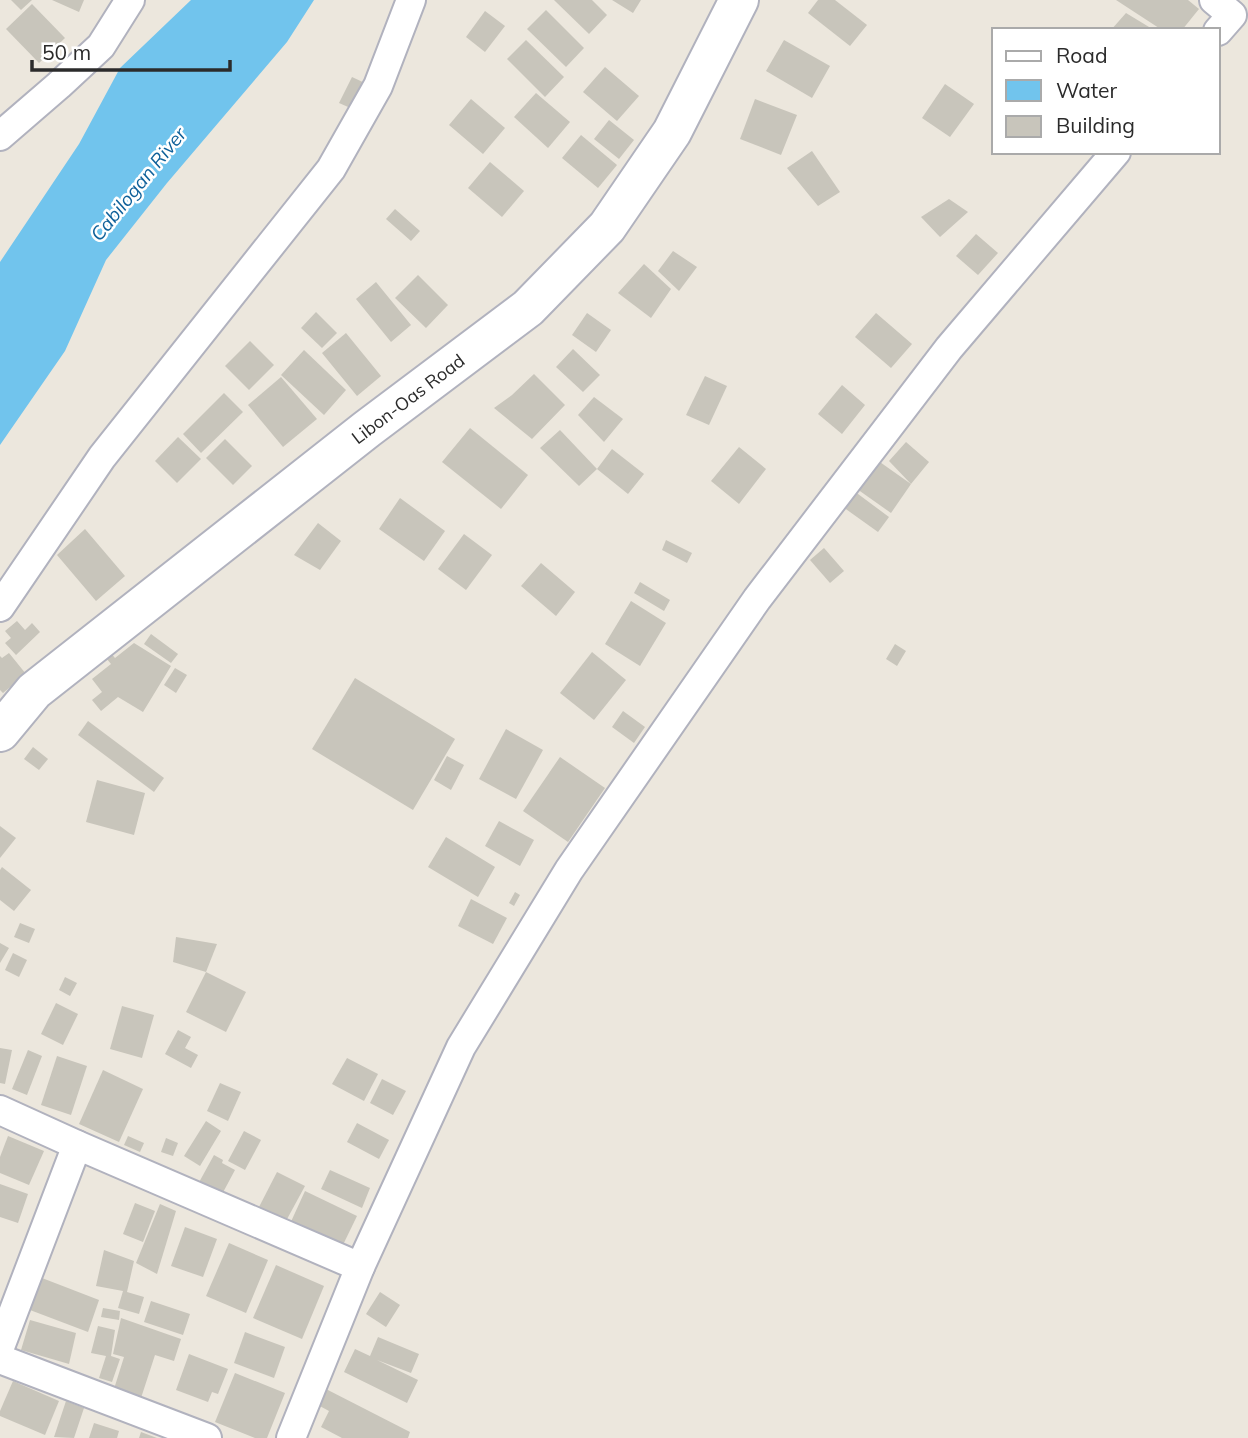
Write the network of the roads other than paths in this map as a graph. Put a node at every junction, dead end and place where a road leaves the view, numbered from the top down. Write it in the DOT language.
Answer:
graph roads {
  1 [pos="130,0"];
  2 [pos="411,0"];
  3 [pos="739,0"];
  4 [pos="1214,0"];
  5 [pos="1220,29"];
  6 [pos="0,136"];
  7 [pos="1114,154"];
  8 [pos="0,607"];
  9 [pos="0,732"];
  10 [pos="0,1110"];
  11 [pos="78,1145"];
  12 [pos="360,1267"];
  13 [pos="0,1347"];
  14 [pos="0,1359"];
  15 [pos="207,1438"];
  16 [pos="291,1438"];
  1 -- 6 [label="street"];
  2 -- 8 [label="street"];
  3 -- 9 [label="main road, Libon-Oas Road"];
  4 -- 5 [label="street"];
  7 -- 12 [label="street"];
  10 -- 11 [label="street"];
  11 -- 12 [label="street"];
  11 -- 13 [label="street"];
  12 -- 16 [label="street"];
  14 -- 15 [label="street"];
}
